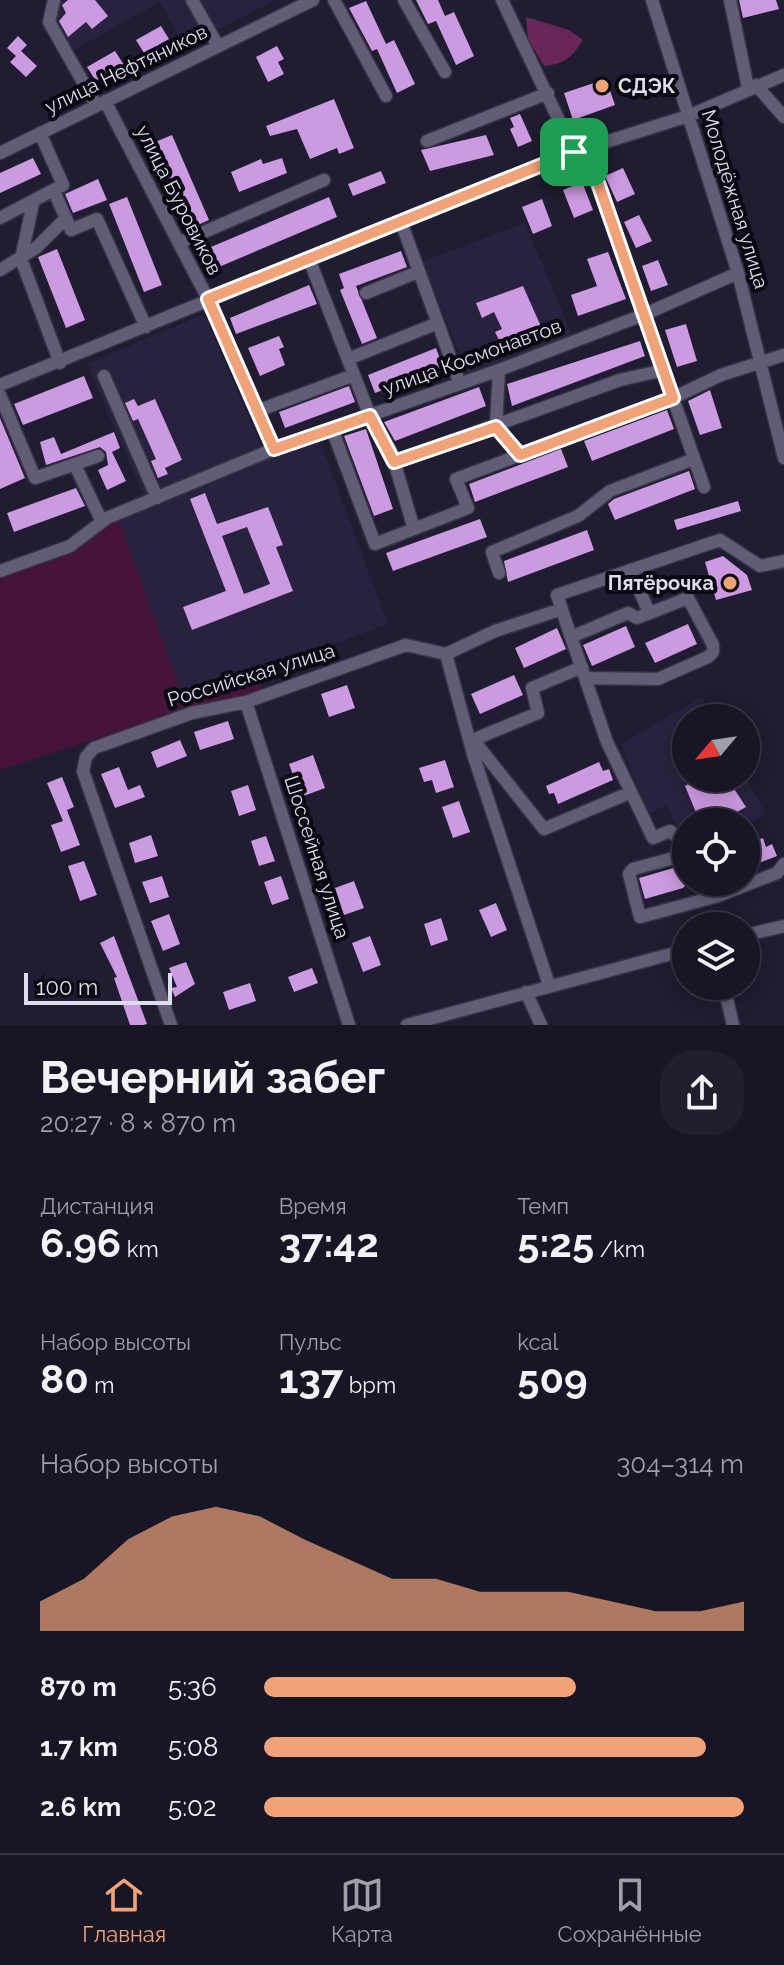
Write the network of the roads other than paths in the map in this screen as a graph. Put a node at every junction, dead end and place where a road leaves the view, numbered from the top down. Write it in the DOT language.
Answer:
graph roads {
  1 [pos="54,0"];
  2 [pos="192,0"];
  3 [pos="313,0"];
  4 [pos="334,0"];
  5 [pos="404,0"];
  6 [pos="502,0"];
  7 [pos="652,0"];
  8 [pos="730,0"];
  9 [pos="218,46"];
  10 [pos="445,72"];
  11 [pos="784,75"];
  12 [pos="752,86"];
  13 [pos="548,93"];
  14 [pos="386,96"];
  15 [pos="101,103"];
  16 [pos="688,116"];
  17 [pos="784,117"];
  18 [pos="40,133"];
  19 [pos="427,141"];
  20 [pos="574,152"];
  21 [pos="0,153"];
  22 [pos="324,180"];
  23 [pos="54,191"];
  24 [pos="33,203"];
  25 [pos="0,218"];
  26 [pos="66,218"];
  27 [pos="401,222"];
  28 [pos="179,243"];
  29 [pos="21,259"];
  30 [pos="309,259"];
  31 [pos="0,270"];
  32 [pos="418,272"];
  33 [pos="738,273"];
  34 [pos="366,293"];
  35 [pos="208,299"];
  36 [pos="643,315"];
  37 [pos="438,323"];
  38 [pos="146,327"];
  39 [pos="784,355"];
  40 [pos="348,359"];
  41 [pos="761,360"];
  42 [pos="60,363"];
  43 [pos="499,370"];
  44 [pos="664,370"];
  45 [pos="354,375"];
  46 [pos="104,376"];
  47 [pos="460,384"];
  48 [pos="0,385"];
  49 [pos="0,395"];
  50 [pos="673,398"];
  51 [pos="257,411"];
  52 [pos="370,416"];
  53 [pos="496,427"];
  54 [pos="332,429"];
  55 [pos="274,449"];
  56 [pos="520,455"];
  57 [pos="98,456"];
  58 [pos="784,458"];
  59 [pos="694,459"];
  60 [pos="394,462"];
  61 [pos="75,465"];
  62 [pos="704,487"];
  63 [pos="157,498"];
  64 [pos="102,522"];
  65 [pos="414,529"];
  66 [pos="784,561"];
  67 [pos="630,570"];
  68 [pos="0,571"];
  69 [pos="499,573"];
  70 [pos="559,610"];
  71 [pos="649,612"];
  72 [pos="571,637"];
  73 [pos="446,654"];
  74 [pos="584,672"];
  75 [pos="246,702"];
  76 [pos="471,748"];
  77 [pos="629,793"];
  78 [pos="672,833"];
  79 [pos="672,859"];
  80 [pos="784,864"];
  81 [pos="760,880"];
  82 [pos="718,896"];
  83 [pos="784,926"];
  84 [pos="760,932"];
  85 [pos="672,954"];
  86 [pos="549,985"];
  87 [pos="526,992"];
  88 [pos="727,1000"];
  89 [pos="171,1025"];
  90 [pos="349,1025"];
  91 [pos="407,1025"];
  92 [pos="541,1025"];
  93 [pos="733,1025"];
  1 -- 15 [label="street, улица Буровиков"];
  2 -- 9 [label="street"];
  3 -- 9 [label="street, улица Нефтяников"];
  4 -- 14 [label="street"];
  5 -- 10 [label="street"];
  6 -- 13 [label="street"];
  7 -- 16 [label="street, Молодёжная улица"];
  8 -- 12 [label="street"];
  9 -- 15 [label="street, улица Нефтяников"];
  11 -- 12 [label="street"];
  12 -- 16 [label="street"];
  12 -- 17 [label="street"];
  13 -- 19 [label="street"];
  13 -- 20 [label="street"];
  15 -- 18 [label="street, улица Нефтяников"];
  15 -- 28 [label="street, улица Буровиков"];
  16 -- 20 [label="street"];
  16 -- 33 [label="street, Молодёжная улица"];
  18 -- 21 [label="street, улица Нефтяников"];
  18 -- 23 [label="street"];
  20 -- 27 [label="street"];
  20 -- 36 [label="street"];
  22 -- 28 [label="street"];
  23 -- 24 [label="street"];
  23 -- 26 [label="street"];
  24 -- 25 [label="street"];
  24 -- 29 [label="street"];
  26 -- 29 [label="street"];
  26 -- 38 [label="street"];
  27 -- 30 [label="street"];
  27 -- 32 [label="street"];
  28 -- 35 [label="street, улица Буровиков"];
  29 -- 31 [label="street"];
  29 -- 42 [label="street"];
  30 -- 35 [label="street"];
  30 -- 40 [label="street"];
  32 -- 34 [label="street"];
  32 -- 37 [label="street"];
  33 -- 36 [label="street, улица Космонавтов"];
  33 -- 41 [label="street, Молодёжная улица"];
  35 -- 38 [label="street"];
  35 -- 51 [label="street, улица Буровиков"];
  36 -- 43 [label="street, улица Космонавтов"];
  36 -- 44 [label="street"];
  37 -- 40 [label="street"];
  37 -- 47 [label="street"];
  38 -- 42 [label="street"];
  39 -- 41 [label="street"];
  40 -- 45 [label="street"];
  41 -- 50 [label="street"];
  41 -- 58 [label="street, Молодёжная улица"];
  42 -- 48 [label="street"];
  43 -- 47 [label="street, улица Космонавтов"];
  43 -- 53 [label="street"];
  44 -- 50 [label="street"];
  44 -- 53 [label="street"];
  45 -- 51 [label="street"];
  45 -- 52 [label="street"];
  46 -- 63 [label="street"];
  47 -- 52 [label="street, улица Космонавтов"];
  49 -- 61 [label="street"];
  50 -- 56 [label="street"];
  50 -- 59 [label="street"];
  51 -- 55 [label="street, улица Буровиков"];
  52 -- 54 [label="street, улица Космонавтов"];
  52 -- 60 [label="street"];
  53 -- 56 [label="street"];
  53 -- 60 [label="street"];
  54 -- 55 [label="street, улица Космонавтов"];
  54 -- 65 [label="street"];
  55 -- 63 [label="street, улица Космонавтов"];
  56 -- 65 [label="street"];
  57 -- 61 [label="street"];
  59 -- 62 [label="street"];
  59 -- 69 [label="street"];
  60 -- 65 [label="street"];
  61 -- 64 [label="street"];
  63 -- 64 [label="street, улица Космонавтов"];
  64 -- 68 [label="street, улица Космонавтов"];
  66 -- 67 [label="street"];
  67 -- 70 [label="street"];
  67 -- 71 [label="street"];
  70 -- 72 [label="street"];
  70 -- 73 [label="street"];
  71 -- 72 [label="street"];
  71 -- 74 [label="street"];
  72 -- 74 [label="street"];
  73 -- 75 [label="street, Российская улица"];
  73 -- 76 [label="street"];
  74 -- 76 [label="street"];
  74 -- 77 [label="street"];
  75 -- 89 [label="street, Российская улица"];
  75 -- 90 [label="street, Шоссейная улица"];
  76 -- 77 [label="street"];
  76 -- 86 [label="street"];
  77 -- 78 [label="street"];
  79 -- 82 [label="street"];
  80 -- 81 [label="street"];
  83 -- 84 [label="street"];
  85 -- 86 [label="street"];
  86 -- 87 [label="street"];
  87 -- 91 [label="street"];
  87 -- 92 [label="street"];
  88 -- 93 [label="street"];
}
